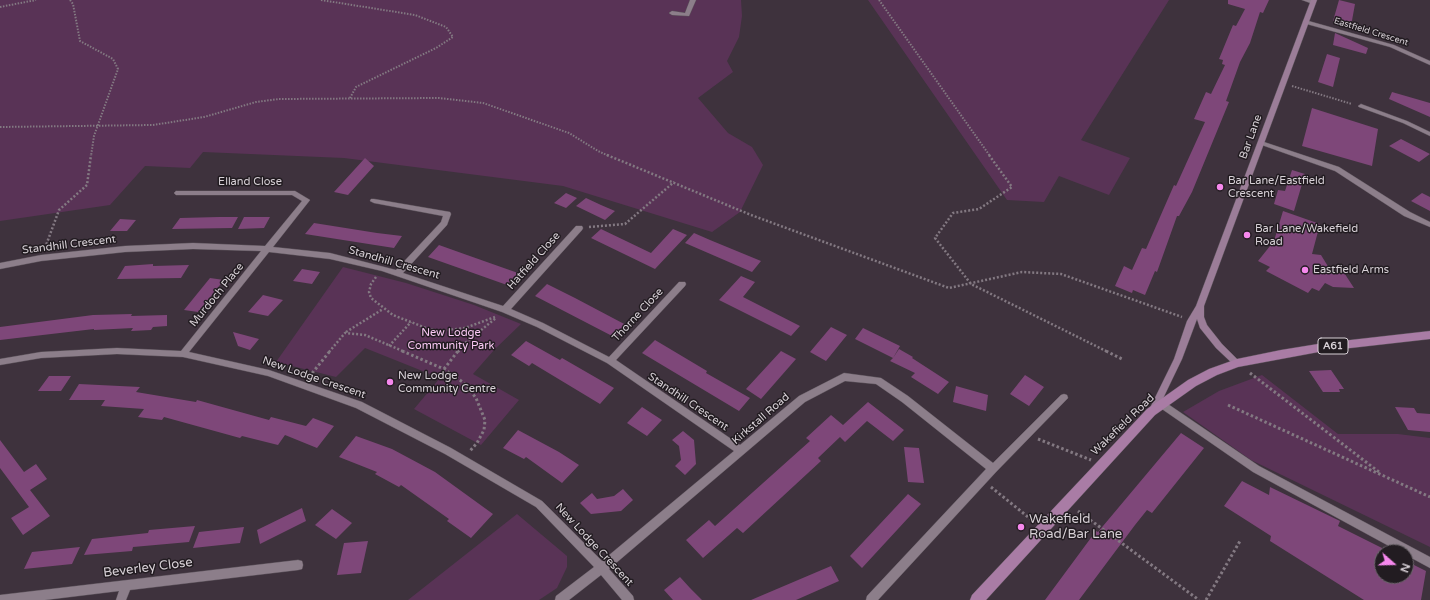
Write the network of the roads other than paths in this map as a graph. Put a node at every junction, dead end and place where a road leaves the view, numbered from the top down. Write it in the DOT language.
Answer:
graph roads {
  1 [pos="693,0"];
  2 [pos="1305,0"];
  3 [pos="1313,1"];
  4 [pos="672,13"];
  5 [pos="1305,22"];
  6 [pos="1430,63"];
  7 [pos="1361,106"];
  8 [pos="1430,134"];
  9 [pos="1261,143"];
  10 [pos="178,193"];
  11 [pos="374,201"];
  12 [pos="1430,225"];
  13 [pos="579,228"];
  14 [pos="267,249"];
  15 [pos="0,266"];
  16 [pos="398,274"];
  17 [pos="682,284"];
  18 [pos="1200,306"];
  19 [pos="505,310"];
  20 [pos="1430,336"];
  21 [pos="183,354"];
  22 [pos="0,362"];
  23 [pos="610,362"];
  24 [pos="1237,363"];
  25 [pos="1064,398"];
  26 [pos="1162,404"];
  27 [pos="1152,412"];
  28 [pos="741,451"];
  29 [pos="993,468"];
  30 [pos="1430,563"];
  31 [pos="298,564"];
  32 [pos="602,568"];
  33 [pos="127,585"];
  34 [pos="0,600"];
  35 [pos="121,600"];
  36 [pos="560,600"];
  37 [pos="629,600"];
  38 [pos="871,600"];
  39 [pos="977,600"];
  1 -- 4 [label="street"];
  2 -- 3 [label="street"];
  3 -- 5 [label="main road, Bar Lane"];
  5 -- 6 [label="street, Eastfield Crescent"];
  5 -- 9 [label="main road, Bar Lane"];
  7 -- 8 [label="street"];
  9 -- 12 [label="street"];
  9 -- 18 [label="main road, Bar Lane"];
  10 -- 14 [label="street, Elland Close"];
  11 -- 16 [label="street"];
  13 -- 19 [label="street, Hatfield Close"];
  14 -- 15 [label="street, Standhill Crescent"];
  14 -- 16 [label="street, Standhill Crescent"];
  14 -- 21 [label="street, Murdoch Place"];
  16 -- 19 [label="street, Standhill Crescent"];
  17 -- 23 [label="street, Thorne Close"];
  18 -- 24 [label="main road, Bar Lane"];
  18 -- 27 [label="main road"];
  19 -- 23 [label="street, Standhill Crescent"];
  20 -- 24 [label="main road, Wakefield Road / A61"];
  21 -- 22 [label="street, New Lodge Crescent"];
  21 -- 32 [label="street, New Lodge Crescent"];
  23 -- 28 [label="street, Standhill Crescent"];
  24 -- 26 [label="main road, Wakefield Road / A61"];
  25 -- 29 [label="street"];
  26 -- 27 [label="main road, Wakefield Road / A61"];
  26 -- 30 [label="street"];
  27 -- 39 [label="main road, Wakefield Road / A61"];
  28 -- 29 [label="street, Kirkstall Road"];
  28 -- 32 [label="street, Kirkstall Road"];
  29 -- 38 [label="street"];
  31 -- 33 [label="street, Beverley Close"];
  32 -- 36 [label="street, Kirkstall Road"];
  32 -- 37 [label="street, New Lodge Crescent"];
  33 -- 34 [label="street, Beverley Close"];
  33 -- 35 [label="street"];
}
